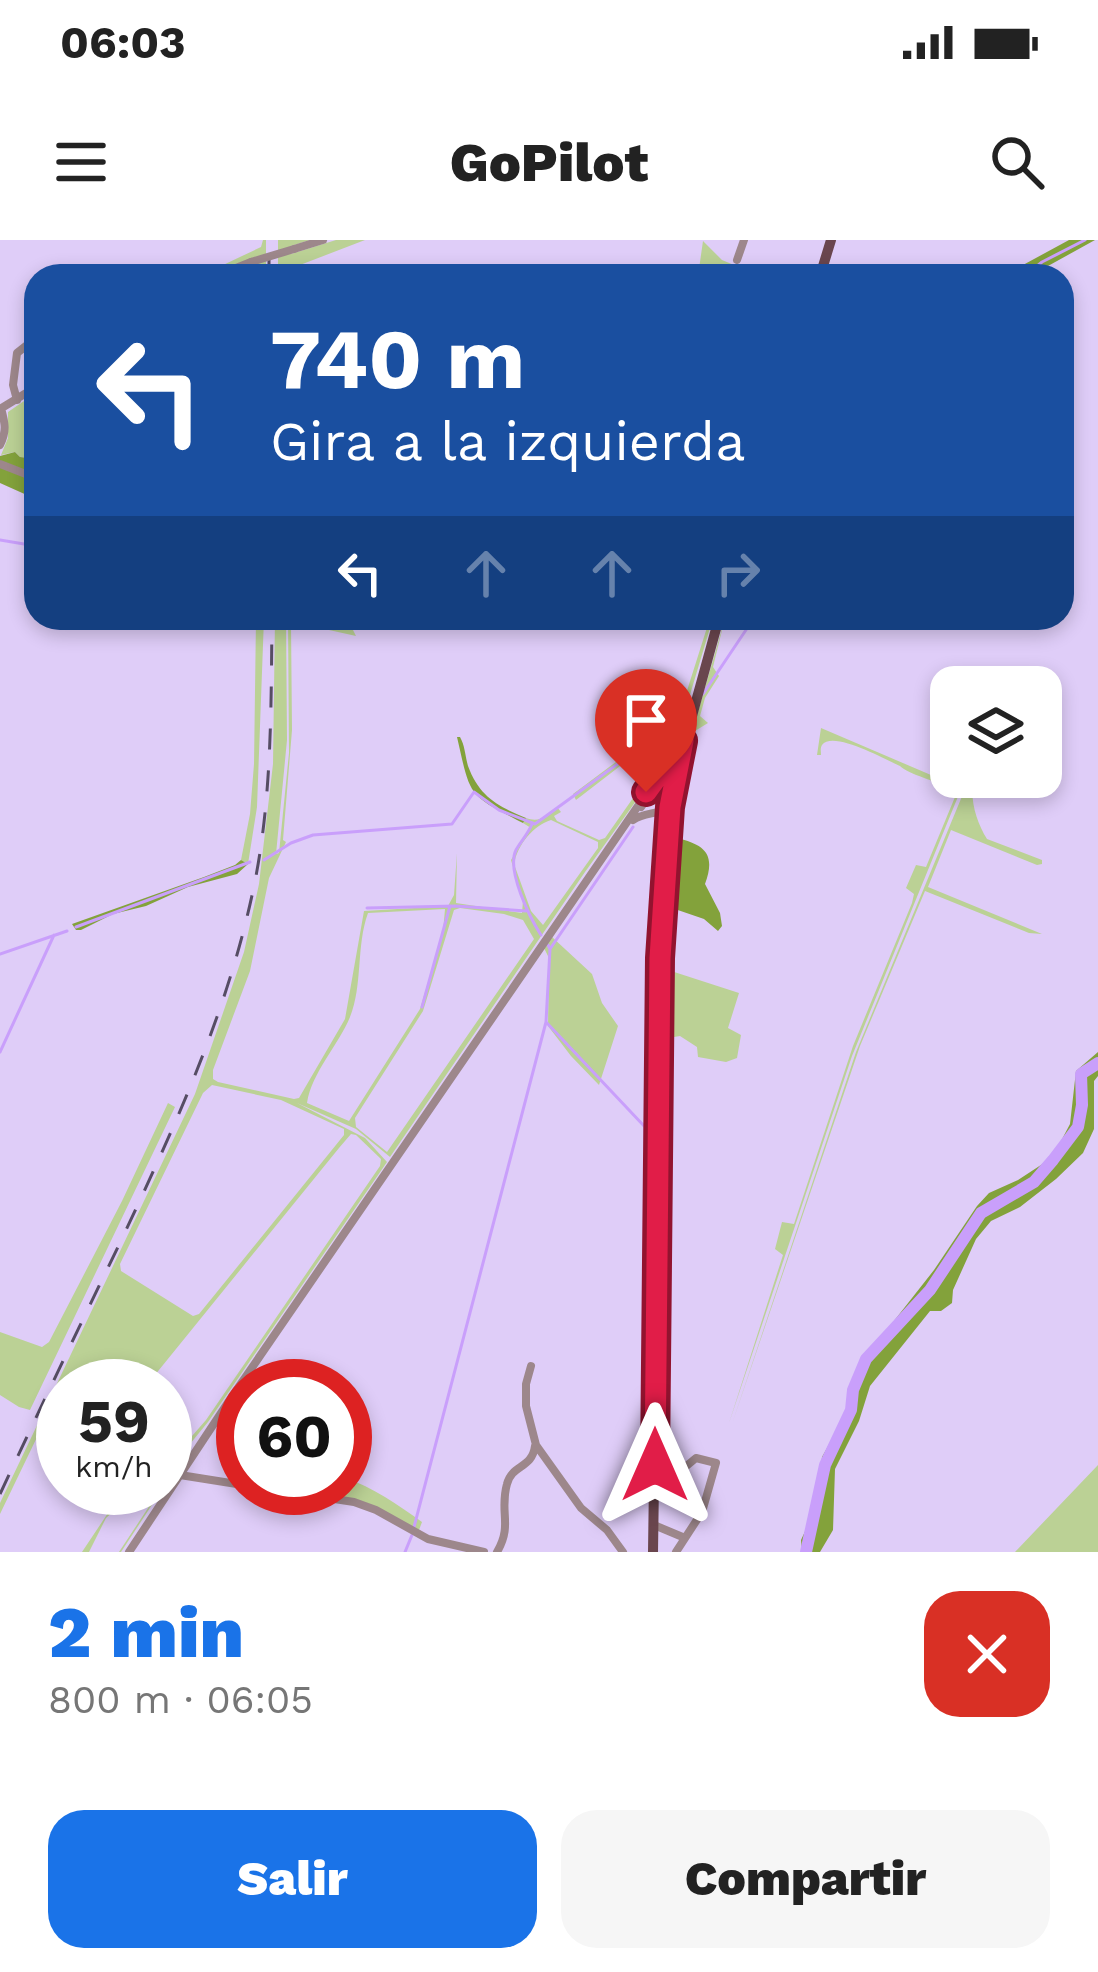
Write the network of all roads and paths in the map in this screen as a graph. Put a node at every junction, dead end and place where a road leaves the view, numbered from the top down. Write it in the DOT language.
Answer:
graph roads {
  1 [pos="323,240"];
  2 [pos="745,240"];
  3 [pos="737,260"];
  4 [pos="246,264"];
  5 [pos="24,347"];
  6 [pos="24,395"];
  7 [pos="17,400"];
  8 [pos="0,409"];
  9 [pos="0,445"];
  10 [pos="715,630"];
  11 [pos="683,741"];
  12 [pos="670,807"];
  13 [pos="644,809"];
  14 [pos="668,827"];
  15 [pos="531,1366"];
  16 [pos="536,1445"];
  17 [pos="192,1457"];
  18 [pos="655,1465"];
  19 [pos="372,1509"];
  20 [pos="154,1515"];
  21 [pos="654,1525"];
  22 [pos="686,1538"];
  23 [pos="129,1552"];
  24 [pos="484,1552"];
  25 [pos="497,1552"];
  26 [pos="623,1552"];
  27 [pos="653,1552"];
  28 [pos="676,1552"];
  1 -- 4 [label="street, bridge"];
  2 -- 3 [label="street"];
  5 -- 7 [label="street"];
  6 -- 7 [label="street"];
  7 -- 8 [label="street"];
  8 -- 9 [label="street"];
  10 -- 11 [label="main road"];
  11 -- 12 [label="main road"];
  11 -- 13 [label="street"];
  12 -- 13 [label="street"];
  12 -- 13 [label="street"];
  12 -- 14 [label="main road"];
  13 -- 14 [label="street"];
  13 -- 17 [label="street"];
  14 -- 18 [label="main road"];
  15 -- 16 [label="street"];
  16 -- 25 [label="street"];
  16 -- 26 [label="street"];
  18 -- 21 [label="main road"];
  18 -- 22 [label="street"];
  19 -- 24 [label="street"];
  20 -- 23 [label="street"];
  21 -- 22 [label="street"];
  21 -- 27 [label="main road"];
  22 -- 28 [label="street"];
}
